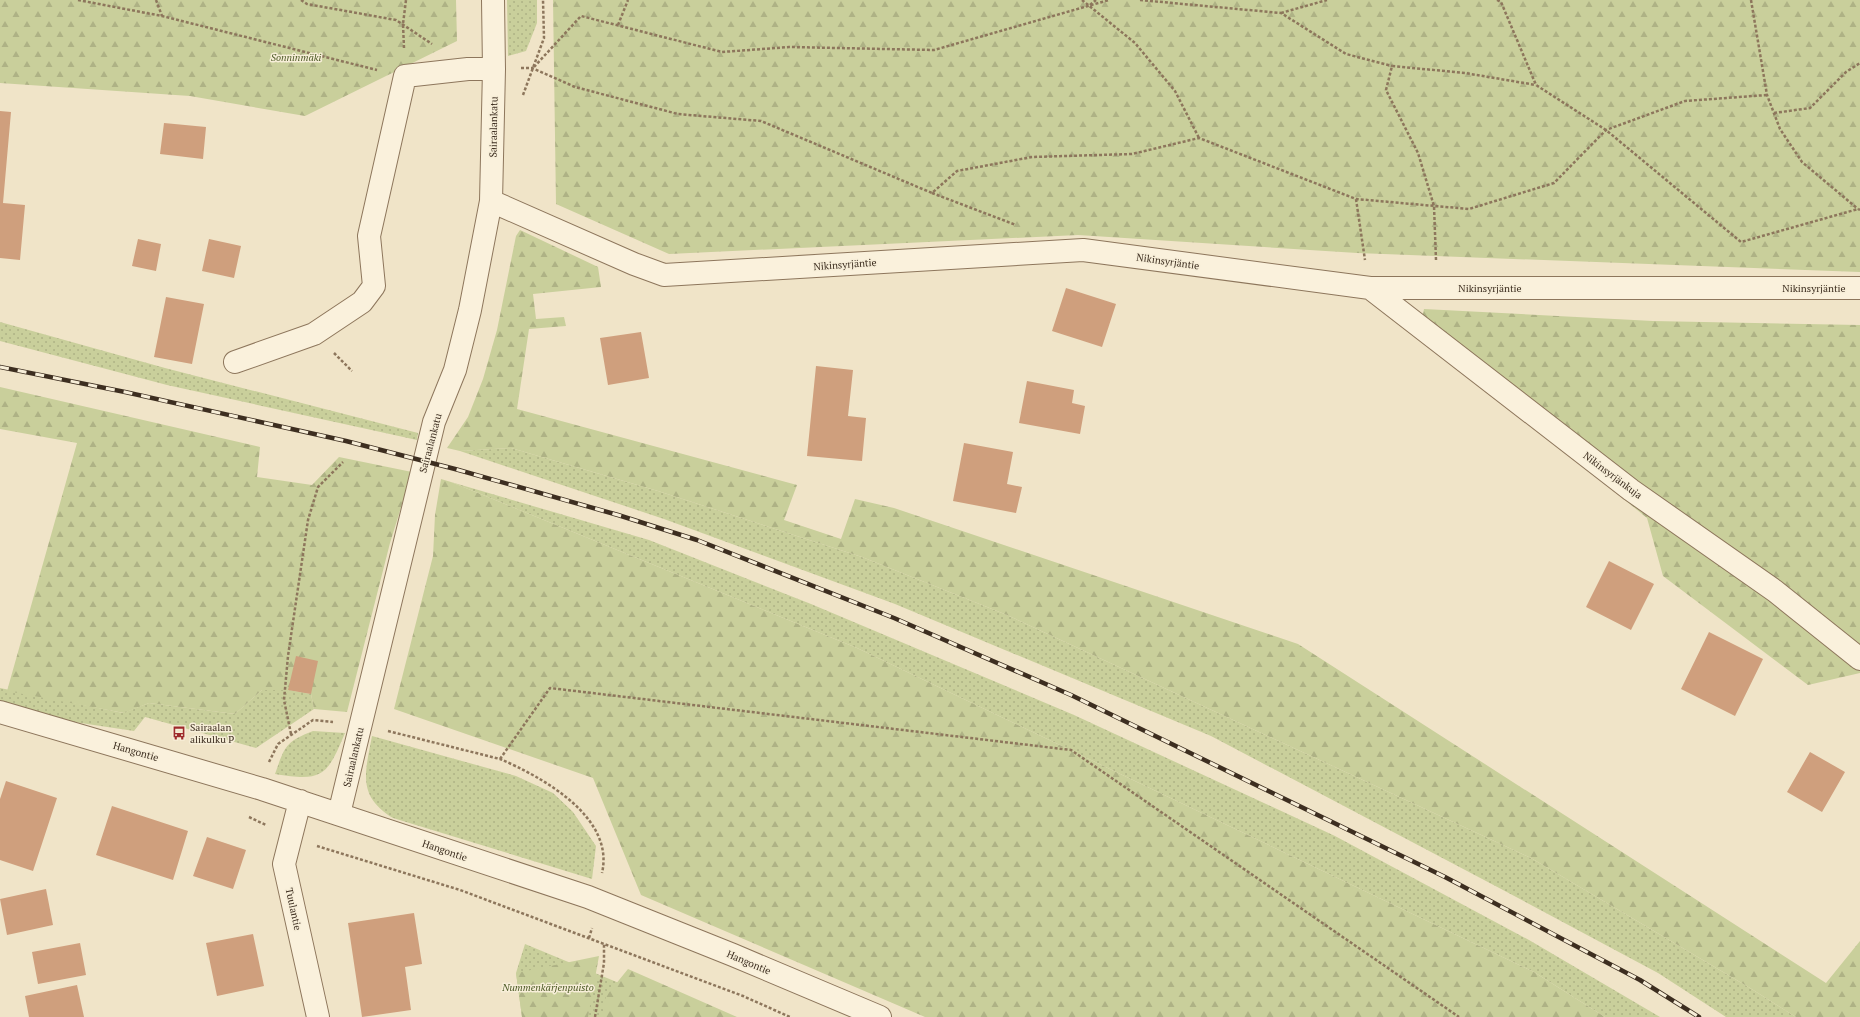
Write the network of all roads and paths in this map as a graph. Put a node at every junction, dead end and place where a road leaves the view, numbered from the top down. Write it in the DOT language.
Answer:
graph roads {
  1 [pos="78,0"];
  2 [pos="156,0"];
  3 [pos="301,0"];
  4 [pos="406,0"];
  5 [pos="493,0"];
  6 [pos="628,0"];
  7 [pos="1082,0"];
  8 [pos="1096,0"];
  9 [pos="1109,0"];
  10 [pos="1140,0"];
  11 [pos="1327,0"];
  12 [pos="1497,0"];
  13 [pos="1751,0"];
  14 [pos="1089,6"];
  15 [pos="1281,13"];
  16 [pos="162,16"];
  17 [pos="403,24"];
  18 [pos="618,25"];
  19 [pos="1860,63"];
  20 [pos="1392,66"];
  21 [pos="468,69"];
  22 [pos="494,69"];
  23 [pos="405,76"];
  24 [pos="1536,86"];
  25 [pos="1767,95"];
  26 [pos="1774,113"];
  27 [pos="1606,130"];
  28 [pos="1199,138"];
  29 [pos="932,193"];
  30 [pos="1356,199"];
  31 [pos="491,201"];
  32 [pos="1434,206"];
  33 [pos="1859,210"];
  34 [pos="1018,225"];
  35 [pos="1370,288"];
  36 [pos="1437,288"];
  37 [pos="1860,288"];
  38 [pos="235,362"];
  39 [pos="343,462"];
  40 [pos="1860,658"];
  41 [pos="0,712"];
  42 [pos="360,725"];
  43 [pos="291,734"];
  44 [pos="500,759"];
  45 [pos="262,789"];
  46 [pos="300,801"];
  47 [pos="339,814"];
  48 [pos="245,815"];
  49 [pos="289,838"];
  50 [pos="594,899"];
  51 [pos="589,938"];
  52 [pos="604,943"];
  53 [pos="318,1017"];
  54 [pos="595,1017"];
  55 [pos="790,1017"];
  56 [pos="880,1017"];
  57 [pos="1459,1017"];
  1 -- 16 [label="path"];
  2 -- 16 [label="path"];
  3 -- 17 [label="path"];
  4 -- 17 [label="path"];
  5 -- 22 [label="street, Sairaalankatu"];
  6 -- 18 [label="path"];
  7 -- 14 [label="path"];
  8 -- 14 [label="path"];
  9 -- 14 [label="path"];
  10 -- 15 [label="path"];
  11 -- 15 [label="path"];
  12 -- 24 [label="path"];
  13 -- 25 [label="path"];
  14 -- 18 [label="path"];
  14 -- 28 [label="path"];
  15 -- 20 [label="path"];
  16 -- 23 [label="path"];
  17 -- 21 [label="path"];
  17 -- 23 [label="path"];
  18 -- 29 [label="path"];
  19 -- 26 [label="path"];
  20 -- 24 [label="path"];
  20 -- 32 [label="path"];
  21 -- 22 [label="street"];
  21 -- 23 [label="street"];
  22 -- 31 [label="street, Sairaalankatu"];
  23 -- 38 [label="street"];
  24 -- 27 [label="path"];
  25 -- 26 [label="path"];
  25 -- 27 [label="path"];
  26 -- 33 [label="path"];
  27 -- 32 [label="path"];
  27 -- 33 [label="path"];
  28 -- 29 [label="path"];
  28 -- 30 [label="path"];
  29 -- 34 [label="path"];
  30 -- 32 [label="path"];
  30 -- 35 [label="path"];
  31 -- 35 [label="street, Nikinsyrjäntie"];
  31 -- 42 [label="street, Sairaalankatu"];
  32 -- 36 [label="path"];
  35 -- 36 [label="street, Nikinsyrjäntie"];
  35 -- 40 [label="street, Nikinsyrjänkuja"];
  36 -- 37 [label="street, Nikinsyrjäntie"];
  39 -- 43 [label="path"];
  41 -- 45 [label="street, Hangontie"];
  42 -- 43 [label="path"];
  42 -- 44 [label="path"];
  42 -- 47 [label="street, Sairaalankatu"];
  43 -- 45 [label="path"];
  44 -- 50 [label="path"];
  44 -- 57 [label="path"];
  45 -- 46 [label="street, Hangontie"];
  46 -- 47 [label="street, Hangontie"];
  46 -- 49 [label="street, Tuulantie"];
  47 -- 50 [label="street, Hangontie"];
  48 -- 49 [label="path"];
  49 -- 51 [label="path"];
  49 -- 53 [label="street, Tuulantie"];
  50 -- 51 [label="path"];
  50 -- 56 [label="street, Hangontie"];
  51 -- 52 [label="path"];
  52 -- 54 [label="path"];
  52 -- 55 [label="path"];
}
